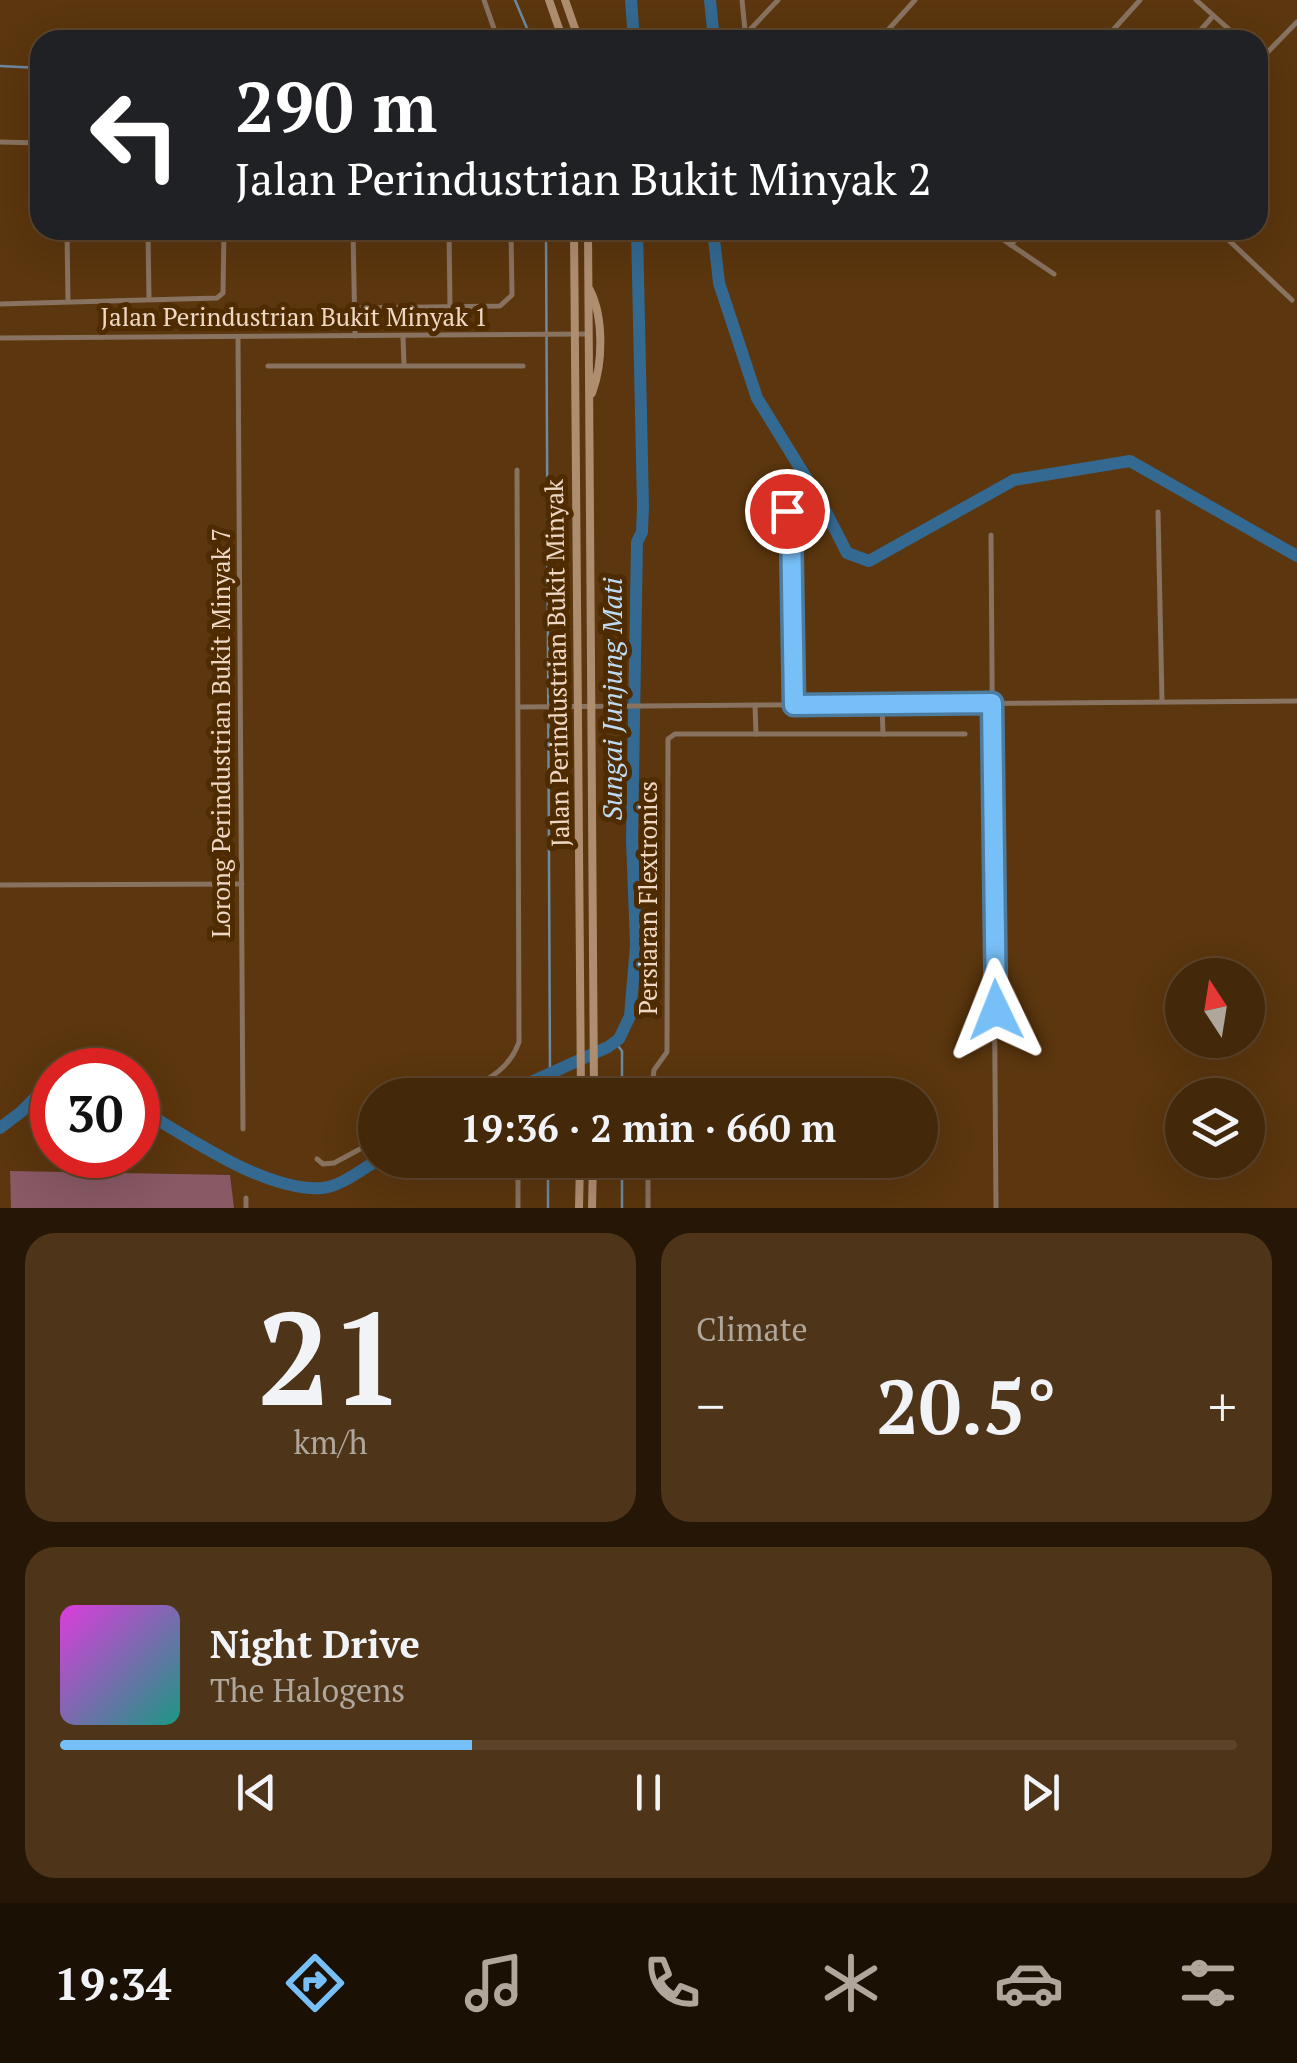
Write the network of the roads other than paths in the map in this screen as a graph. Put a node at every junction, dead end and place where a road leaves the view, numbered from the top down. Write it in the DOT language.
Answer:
graph roads {
  1 [pos="484,0"];
  2 [pos="549,0"];
  3 [pos="565,0"];
  4 [pos="742,0"];
  5 [pos="778,0"];
  6 [pos="915,0"];
  7 [pos="1140,0"];
  8 [pos="1196,0"];
  9 [pos="1214,16"];
  10 [pos="1297,22"];
  11 [pos="494,30"];
  12 [pos="560,30"];
  13 [pos="576,30"];
  14 [pos="745,30"];
  15 [pos="753,30"];
  16 [pos="888,30"];
  17 [pos="1113,30"];
  18 [pos="1201,30"];
  19 [pos="1230,30"];
  20 [pos="1268,52"];
  21 [pos="0,142"];
  22 [pos="30,143"];
  23 [pos="67,240"];
  24 [pos="148,240"];
  25 [pos="224,240"];
  26 [pos="353,240"];
  27 [pos="449,240"];
  28 [pos="512,240"];
  29 [pos="574,240"];
  30 [pos="588,240"];
  31 [pos="1004,240"];
  32 [pos="1016,240"];
  33 [pos="1229,240"];
  34 [pos="1012,245"];
  35 [pos="1054,274"];
  36 [pos="588,286"];
  37 [pos="149,299"];
  38 [pos="1292,300"];
  39 [pos="68,302"];
  40 [pos="0,304"];
  41 [pos="450,306"];
  42 [pos="354,308"];
  43 [pos="574,334"];
  44 [pos="588,334"];
  45 [pos="354,336"];
  46 [pos="403,336"];
  47 [pos="0,338"];
  48 [pos="238,338"];
  49 [pos="404,365"];
  50 [pos="268,366"];
  51 [pos="523,366"];
  52 [pos="589,401"];
  53 [pos="518,470"];
  54 [pos="773,486"];
  55 [pos="1158,512"];
  56 [pos="991,535"];
  57 [pos="1297,700"];
  58 [pos="1162,701"];
  59 [pos="992,703"];
  60 [pos="755,705"];
  61 [pos="794,705"];
  62 [pos="882,705"];
  63 [pos="518,706"];
  64 [pos="577,706"];
  65 [pos="592,706"];
  66 [pos="756,734"];
  67 [pos="883,734"];
  68 [pos="965,734"];
  69 [pos="0,884"];
  70 [pos="242,884"];
  71 [pos="486,1078"];
  72 [pos="581,1078"];
  73 [pos="594,1078"];
  74 [pos="652,1078"];
  75 [pos="243,1129"];
  76 [pos="358,1150"];
  77 [pos="317,1159"];
  78 [pos="518,1178"];
  79 [pos="580,1178"];
  80 [pos="593,1178"];
  81 [pos="648,1178"];
  82 [pos="246,1198"];
  83 [pos="246,1208"];
  84 [pos="518,1208"];
  85 [pos="579,1208"];
  86 [pos="592,1208"];
  87 [pos="648,1208"];
  88 [pos="996,1208"];
  1 -- 11 [label="street"];
  2 -- 12 [label="main road"];
  3 -- 13 [label="main road"];
  4 -- 14 [label="street"];
  5 -- 15 [label="street"];
  6 -- 16 [label="street"];
  7 -- 17 [label="street"];
  8 -- 9 [label="street"];
  9 -- 18 [label="street"];
  9 -- 19 [label="street"];
  10 -- 20 [label="street"];
  21 -- 22 [label="street"];
  23 -- 39 [label="street"];
  24 -- 37 [label="street"];
  25 -- 37 [label="street"];
  26 -- 42 [label="street"];
  27 -- 41 [label="street"];
  28 -- 41 [label="street"];
  29 -- 43 [label="main road, Jalan Perindustrian Bukit Minyak"];
  30 -- 36 [label="main road, Jalan Perindustrian Bukit Minyak"];
  31 -- 34 [label="street"];
  32 -- 34 [label="street"];
  33 -- 38 [label="street"];
  34 -- 35 [label="street"];
  36 -- 44 [label="main road, Jalan Perindustrian Bukit Minyak"];
  36 -- 52 [label="main road"];
  37 -- 39 [label="street"];
  39 -- 40 [label="street"];
  41 -- 42 [label="street"];
  42 -- 45 [label="street"];
  43 -- 44 [label="street, Jalan Perindustrian Bukit Minyak 1"];
  43 -- 46 [label="street, Jalan Perindustrian Bukit Minyak 1"];
  43 -- 64 [label="main road, Jalan Perindustrian Bukit Minyak"];
  44 -- 52 [label="main road, Jalan Perindustrian Bukit Minyak"];
  45 -- 46 [label="street, Jalan Perindustrian Bukit Minyak 1"];
  45 -- 48 [label="street, Jalan Perindustrian Bukit Minyak 1"];
  46 -- 49 [label="street"];
  47 -- 48 [label="street, Jalan Perindustrian Bukit Minyak 1"];
  48 -- 70 [label="street, Lorong Perindustrian Bukit Minyak 7"];
  49 -- 50 [label="street, Jalan Perindustrian Bukit Minyak 1"];
  49 -- 51 [label="street, Jalan Perindustrian Bukit Minyak 1"];
  52 -- 65 [label="main road, Jalan Perindustrian Bukit Minyak"];
  53 -- 63 [label="street, Jalan Perindustrian Bukit Minyak"];
  54 -- 61 [label="street"];
  55 -- 58 [label="street"];
  56 -- 59 [label="street"];
  57 -- 58 [label="street"];
  58 -- 59 [label="street"];
  59 -- 62 [label="street"];
  59 -- 88 [label="street"];
  60 -- 61 [label="street"];
  60 -- 65 [label="street"];
  60 -- 66 [label="street"];
  61 -- 62 [label="street"];
  62 -- 67 [label="street"];
  63 -- 64 [label="street"];
  63 -- 71 [label="street, Jalan Perindustrian Bukit Minyak"];
  64 -- 65 [label="street"];
  64 -- 72 [label="main road, Jalan Perindustrian Bukit Minyak"];
  65 -- 73 [label="main road, Jalan Perindustrian Bukit Minyak"];
  66 -- 67 [label="street, Persiaran Flextronics"];
  66 -- 74 [label="street, Persiaran Flextronics"];
  67 -- 68 [label="street, Persiaran Flextronics"];
  69 -- 70 [label="street"];
  70 -- 75 [label="street, Lorong Perindustrian Bukit Minyak 7"];
  76 -- 77 [label="street"];
  78 -- 84 [label="street"];
  79 -- 85 [label="main road"];
  80 -- 86 [label="main road"];
  81 -- 87 [label="street"];
  82 -- 83 [label="street"];
}
